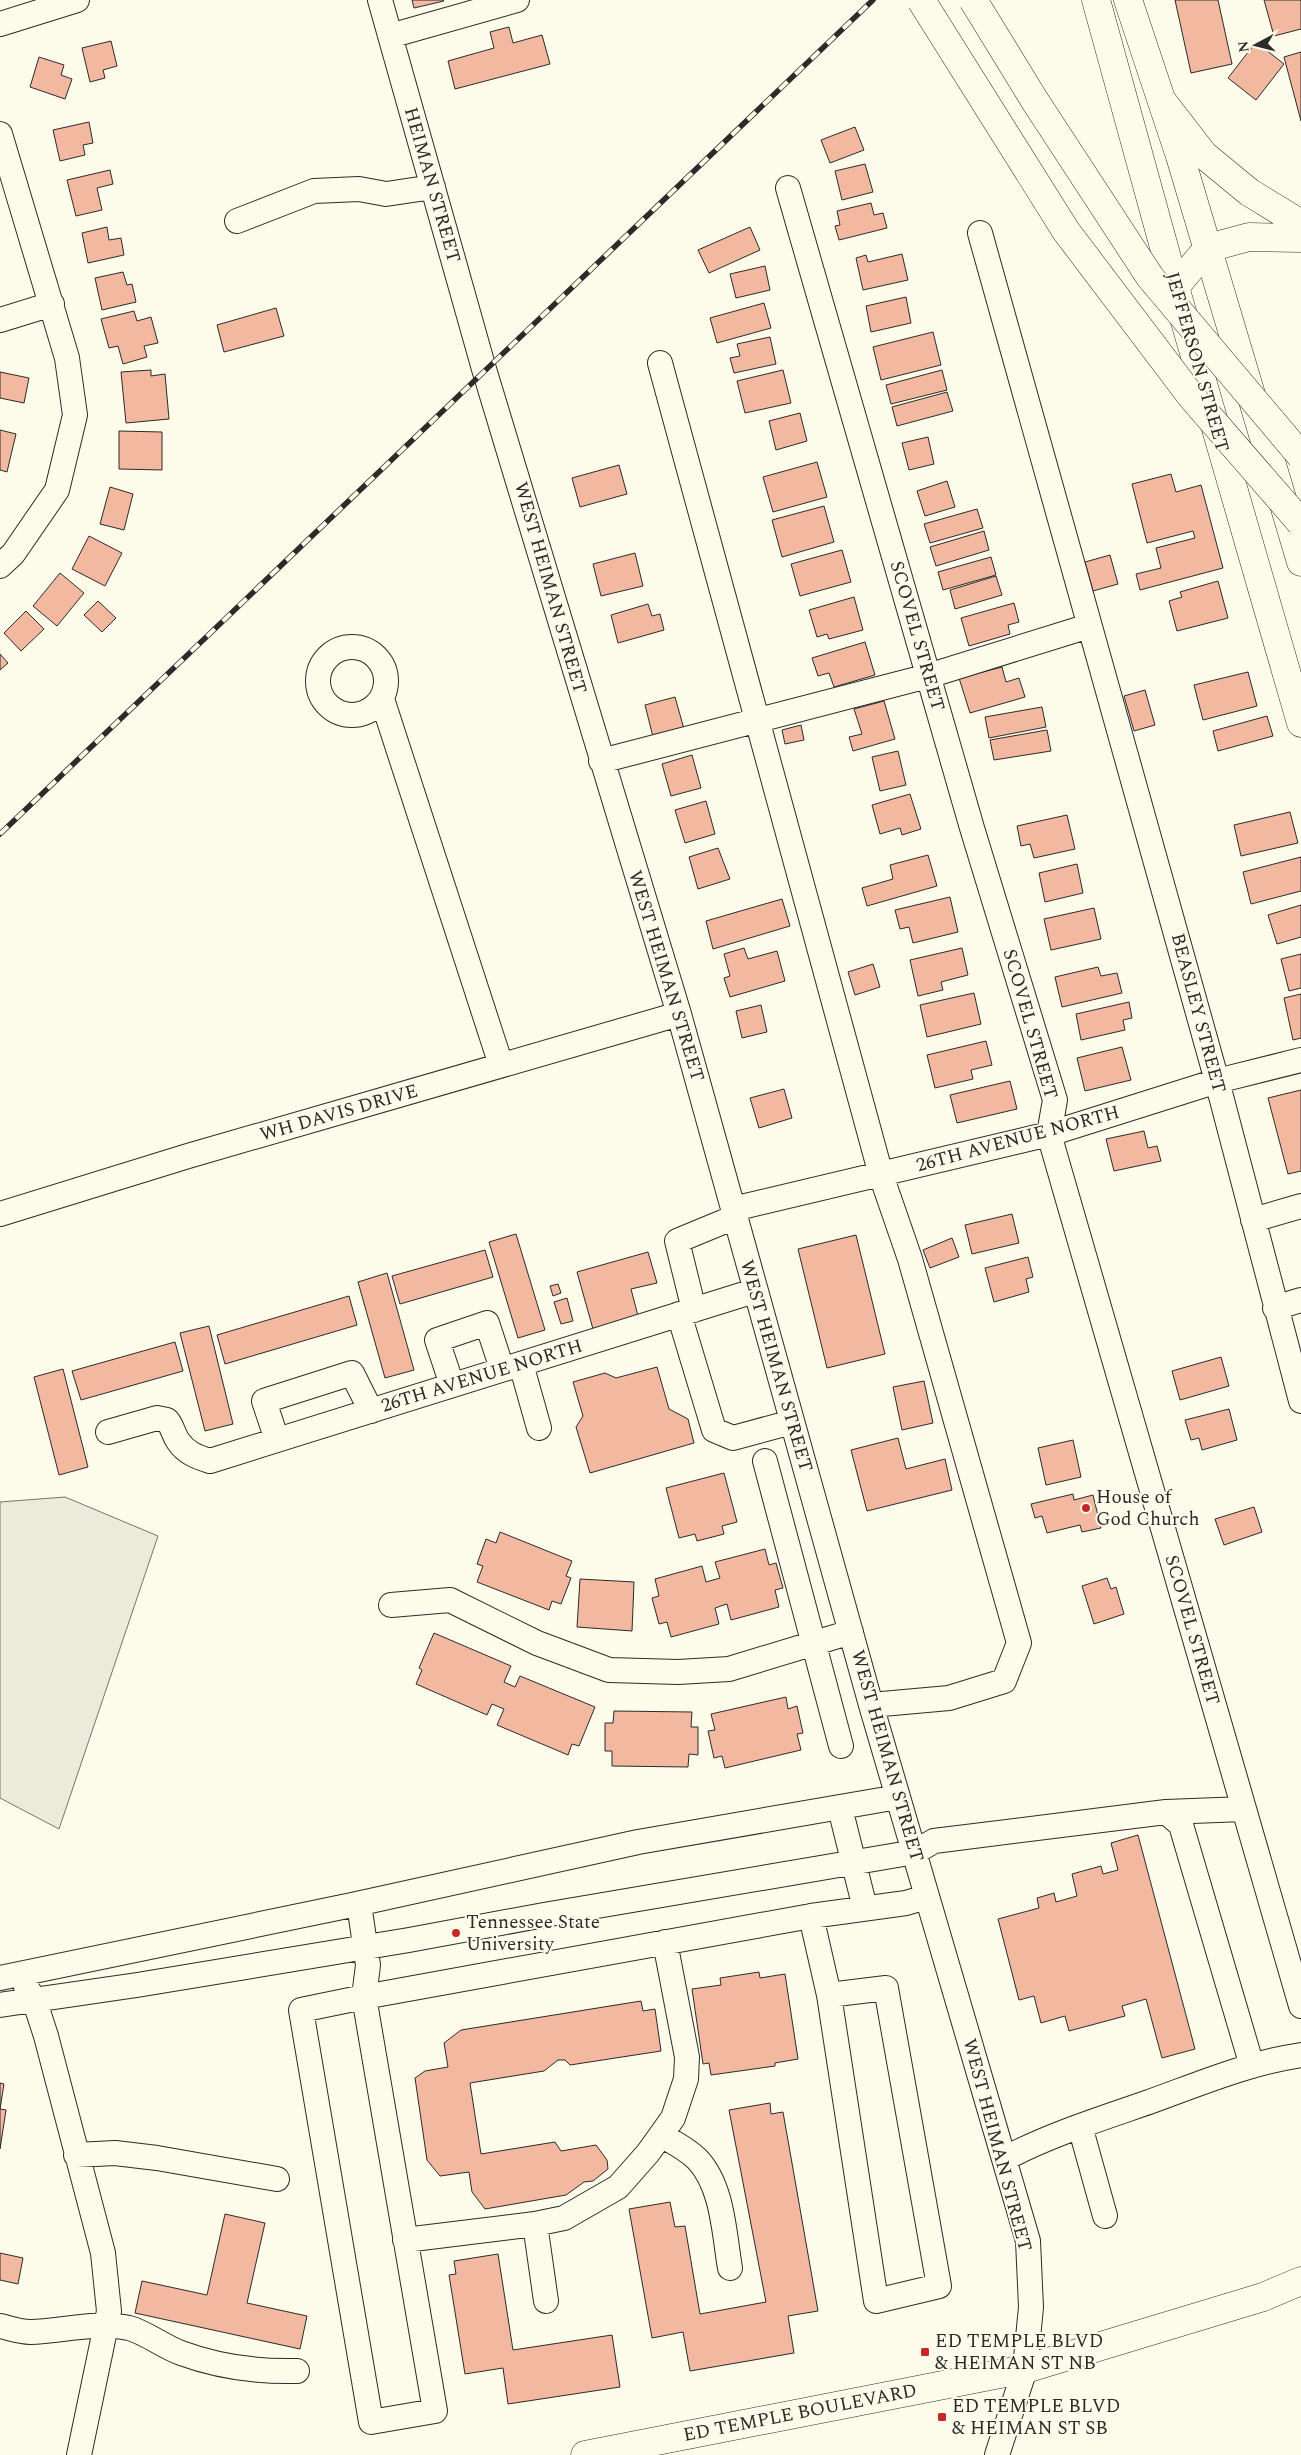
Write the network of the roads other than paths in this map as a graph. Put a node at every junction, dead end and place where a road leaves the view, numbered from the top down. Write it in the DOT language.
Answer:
graph roads {
  1 [pos="77,0"];
  2 [pos="380,0"];
  3 [pos="517,0"];
  4 [pos="921,0"];
  5 [pos="973,0"];
  6 [pos="1096,0"];
  7 [pos="1128,0"];
  8 [pos="0,24"];
  9 [pos="390,36"];
  10 [pos="1163,102"];
  11 [pos="0,134"];
  12 [pos="433,187"];
  13 [pos="788,188"];
  14 [pos="237,221"];
  15 [pos="1301,224"];
  16 [pos="980,233"];
  17 [pos="1301,238"];
  18 [pos="1208,248"];
  19 [pos="1176,287"];
  20 [pos="52,304"];
  21 [pos="0,320"];
  22 [pos="660,363"];
  23 [pos="484,370"];
  24 [pos="1301,456"];
  25 [pos="1301,522"];
  26 [pos="1301,562"];
  27 [pos="0,566"];
  28 [pos="1089,626"];
  29 [pos="928,676"];
  30 [pos="382,699"];
  31 [pos="757,720"];
  32 [pos="1301,723"];
  33 [pos="601,761"];
  34 [pos="678,1014"];
  35 [pos="1301,1060"];
  36 [pos="501,1065"];
  37 [pos="1217,1082"];
  38 [pos="1049,1134"];
  39 [pos="881,1175"];
  40 [pos="1301,1206"];
  41 [pos="734,1213"];
  42 [pos="0,1214"];
  43 [pos="1253,1220"];
  44 [pos="754,1291"];
  45 [pos="1301,1300"];
  46 [pos="1276,1308"];
  47 [pos="686,1312"];
  48 [pos="512,1367"];
  49 [pos="452,1385"];
  50 [pos="1301,1401"];
  51 [pos="371,1411"];
  52 [pos="792,1422"];
  53 [pos="539,1428"];
  54 [pos="108,1432"];
  55 [pos="277,1440"];
  56 [pos="765,1461"];
  57 [pos="392,1605"];
  58 [pos="851,1632"];
  59 [pos="815,1643"];
  60 [pos="871,1706"];
  61 [pos="841,1746"];
  62 [pos="898,1797"];
  63 [pos="840,1808"];
  64 [pos="1244,1809"];
  65 [pos="1166,1812"];
  66 [pos="915,1852"];
  67 [pos="855,1862"];
  68 [pos="926,1897"];
  69 [pos="359,1904"];
  70 [pos="865,1908"];
  71 [pos="811,1916"];
  72 [pos="665,1942"];
  73 [pos="367,1947"];
  74 [pos="5,1971"];
  75 [pos="829,1995"];
  76 [pos="364,1997"];
  77 [pos="34,1999"];
  78 [pos="0,2005"];
  79 [pos="1301,2006"];
  80 [pos="1301,2054"];
  81 [pos="1252,2066"];
  82 [pos="1080,2126"];
  83 [pos="662,2134"];
  84 [pos="76,2155"];
  85 [pos="1004,2159"];
  86 [pos="277,2179"];
  87 [pos="1105,2216"];
  88 [pos="535,2224"];
  89 [pos="405,2240"];
  90 [pos="730,2268"];
  91 [pos="1301,2281"];
  92 [pos="1301,2287"];
  93 [pos="1263,2297"];
  94 [pos="546,2301"];
  95 [pos="0,2326"];
  96 [pos="106,2326"];
  97 [pos="1024,2369"];
  98 [pos="297,2371"];
  99 [pos="79,2455"];
  100 [pos="585,2455"];
  101 [pos="997,2455"];
  1 -- 8 [label="street"];
  2 -- 9 [label="street, HEIMAN STREET"];
  3 -- 9 [label="street"];
  4 -- 25 [label="main road, bridge"];
  5 -- 24 [label="main road, bridge"];
  6 -- 19 [label="main road, JEFFERSON STREET"];
  7 -- 10 [label="main road"];
  9 -- 12 [label="street, HEIMAN STREET"];
  10 -- 15 [label="main road"];
  10 -- 18 [label="main road"];
  11 -- 20 [label="street"];
  12 -- 14 [label="street"];
  12 -- 23 [label="street, HEIMAN STREET"];
  13 -- 29 [label="street, SCOVEL STREET"];
  16 -- 28 [label="street, BEASLEY STREET"];
  17 -- 18 [label="main road"];
  18 -- 19 [label="main road"];
  18 -- 26 [label="main road"];
  19 -- 32 [label="main road, JEFFERSON STREET"];
  20 -- 21 [label="street"];
  20 -- 27 [label="street"];
  22 -- 31 [label="street"];
  23 -- 33 [label="street, WEST HEIMAN STREET"];
  28 -- 29 [label="street"];
  28 -- 37 [label="street, BEASLEY STREET"];
  29 -- 31 [label="street"];
  29 -- 38 [label="street, SCOVEL STREET"];
  30 -- 36 [label="street"];
  31 -- 33 [label="street"];
  31 -- 39 [label="street"];
  33 -- 34 [label="street, WEST HEIMAN STREET"];
  34 -- 36 [label="street, WH DAVIS DRIVE"];
  34 -- 41 [label="street, WEST HEIMAN STREET"];
  35 -- 37 [label="street, 26TH AVENUE NORTH"];
  36 -- 42 [label="street, WH DAVIS DRIVE"];
  37 -- 38 [label="street, 26TH AVENUE NORTH"];
  37 -- 43 [label="street, BEASLEY STREET"];
  38 -- 39 [label="street, 26TH AVENUE NORTH"];
  38 -- 64 [label="street, SCOVEL STREET"];
  39 -- 41 [label="street, 26TH AVENUE NORTH"];
  39 -- 60 [label="street"];
  40 -- 43 [label="street"];
  41 -- 44 [label="street, WEST HEIMAN STREET"];
  41 -- 47 [label="street, 26TH AVENUE NORTH"];
  43 -- 46 [label="street, BEASLEY STREET"];
  44 -- 47 [label="street, 26TH AVENUE NORTH"];
  44 -- 52 [label="street, WEST HEIMAN STREET"];
  45 -- 46 [label="street"];
  46 -- 50 [label="street, BEASLEY STREET"];
  47 -- 48 [label="street, 26TH AVENUE NORTH"];
  47 -- 52 [label="street"];
  48 -- 49 [label="street, 26TH AVENUE NORTH"];
  48 -- 49 [label="street"];
  48 -- 53 [label="street"];
  49 -- 51 [label="street, 26TH AVENUE NORTH"];
  51 -- 55 [label="street, 26TH AVENUE NORTH"];
  51 -- 55 [label="street"];
  52 -- 58 [label="street, WEST HEIMAN STREET"];
  54 -- 55 [label="street, 26TH AVENUE NORTH"];
  56 -- 59 [label="street"];
  57 -- 59 [label="street"];
  58 -- 59 [label="street"];
  58 -- 60 [label="street, WEST HEIMAN STREET"];
  59 -- 61 [label="street"];
  60 -- 62 [label="street, WEST HEIMAN STREET"];
  62 -- 63 [label="street"];
  62 -- 66 [label="street, WEST HEIMAN STREET"];
  63 -- 67 [label="street"];
  63 -- 69 [label="street"];
  64 -- 65 [label="street"];
  64 -- 79 [label="street, SCOVEL STREET"];
  65 -- 66 [label="street"];
  65 -- 81 [label="street"];
  66 -- 67 [label="street"];
  66 -- 68 [label="street, WEST HEIMAN STREET"];
  67 -- 70 [label="street"];
  67 -- 73 [label="street"];
  68 -- 70 [label="street"];
  68 -- 85 [label="street, WEST HEIMAN STREET"];
  69 -- 73 [label="street"];
  69 -- 74 [label="street"];
  70 -- 71 [label="street"];
  71 -- 72 [label="street"];
  71 -- 75 [label="street"];
  72 -- 76 [label="street"];
  72 -- 83 [label="street"];
  73 -- 76 [label="street"];
  73 -- 77 [label="street"];
  74 -- 77 [label="street"];
  75 -- 75 [label="street"];
  76 -- 89 [label="street"];
  76 -- 89 [label="street"];
  77 -- 78 [label="street"];
  77 -- 84 [label="street"];
  80 -- 81 [label="street"];
  81 -- 82 [label="street"];
  82 -- 85 [label="street"];
  82 -- 87 [label="street"];
  83 -- 88 [label="street"];
  83 -- 90 [label="street"];
  84 -- 86 [label="street"];
  84 -- 96 [label="street"];
  85 -- 97 [label="street, WEST HEIMAN STREET"];
  88 -- 89 [label="street"];
  88 -- 94 [label="street"];
  91 -- 93 [label="main road, ED TEMPLE BOULEVARD"];
  92 -- 93 [label="main road"];
  93 -- 97 [label="main road, ED TEMPLE BOULEVARD"];
  95 -- 96 [label="street"];
  96 -- 98 [label="street"];
  96 -- 99 [label="street"];
  97 -- 100 [label="main road, ED TEMPLE BOULEVARD"];
  97 -- 101 [label="street, WEST HEIMAN STREET"];
}
